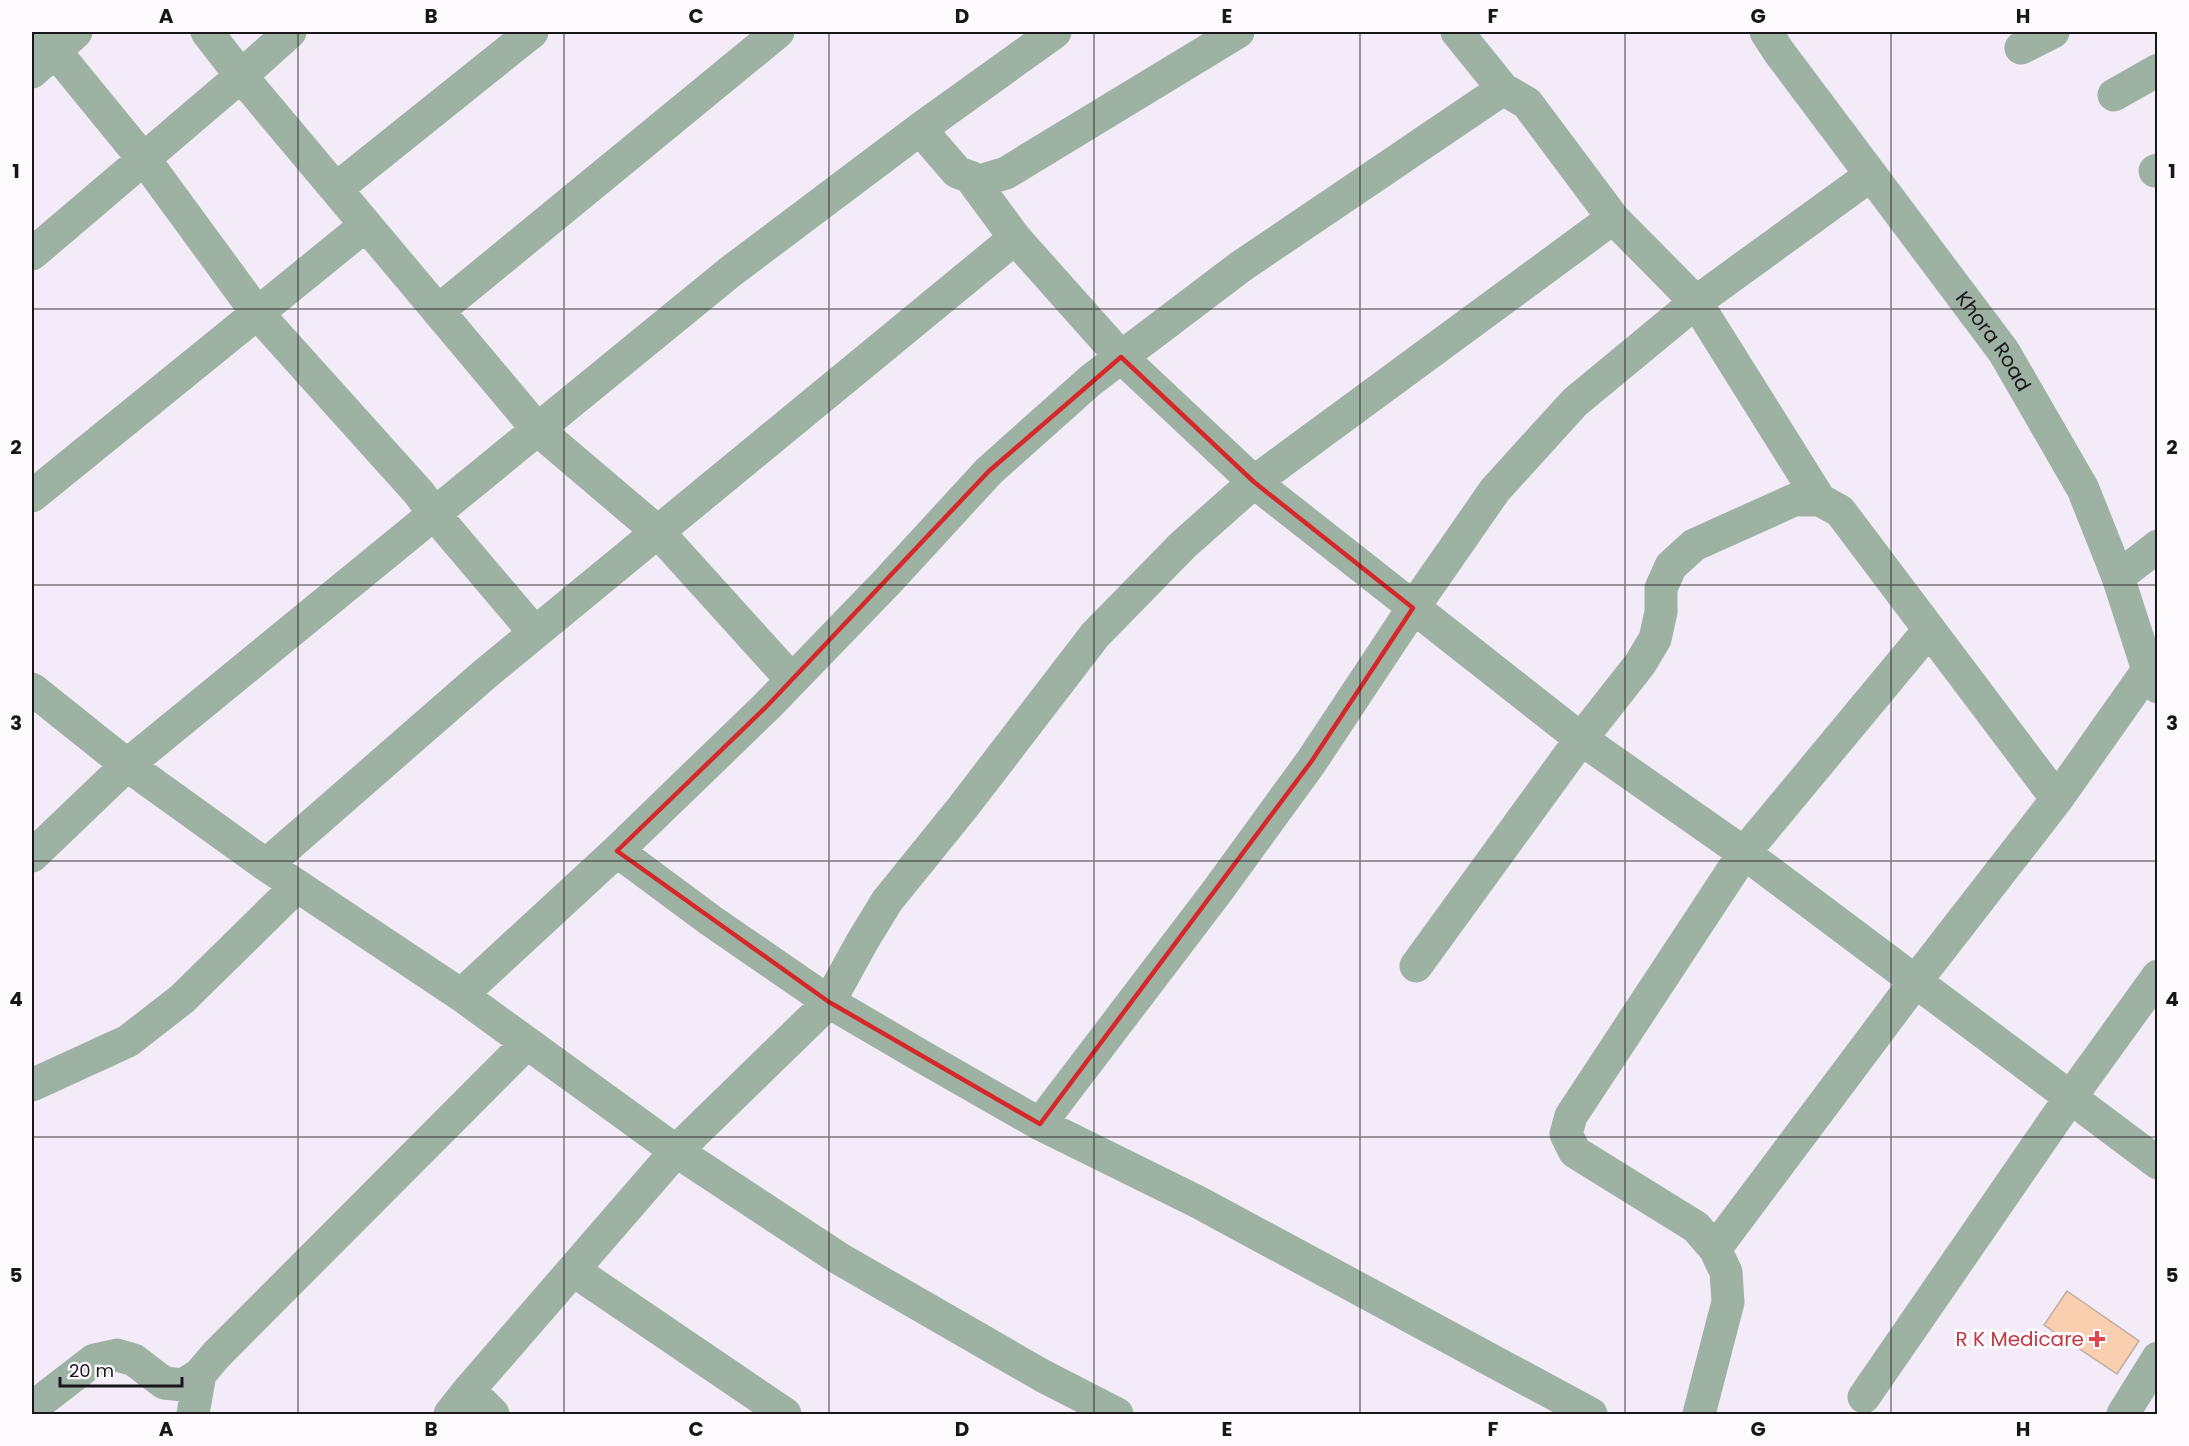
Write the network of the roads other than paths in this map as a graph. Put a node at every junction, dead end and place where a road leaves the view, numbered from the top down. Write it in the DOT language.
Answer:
graph roads {
  1 [pos="207,32"];
  2 [pos="290,32"];
  3 [pos="532,32"];
  4 [pos="778,32"];
  5 [pos="1055,32"];
  6 [pos="1238,32"];
  7 [pos="1458,32"];
  8 [pos="1767,32"];
  9 [pos="2054,32"];
  10 [pos="51,47"];
  11 [pos="2021,48"];
  12 [pos="2157,70"];
  13 [pos="241,76"];
  14 [pos="1503,89"];
  15 [pos="2114,95"];
  16 [pos="920,129"];
  17 [pos="143,159"];
  18 [pos="1871,175"];
  19 [pos="970,177"];
  20 [pos="336,189"];
  21 [pos="1613,218"];
  22 [pos="366,225"];
  23 [pos="1015,238"];
  24 [pos="32,254"];
  25 [pos="1696,302"];
  26 [pos="438,311"];
  27 [pos="257,314"];
  28 [pos="1121,357"];
  29 [pos="538,430"];
  30 [pos="1254,482"];
  31 [pos="32,496"];
  32 [pos="1820,500"];
  33 [pos="435,515"];
  34 [pos="658,532"];
  35 [pos="2157,546"];
  36 [pos="2118,577"];
  37 [pos="1413,608"];
  38 [pos="1929,630"];
  39 [pos="535,633"];
  40 [pos="2154,674"];
  41 [pos="792,680"];
  42 [pos="32,689"];
  43 [pos="1581,739"];
  44 [pos="127,765"];
  45 [pos="2057,799"];
  46 [pos="617,851"];
  47 [pos="1744,853"];
  48 [pos="32,855"];
  49 [pos="266,865"];
  50 [pos="297,886"];
  51 [pos="1416,966"];
  52 [pos="2157,976"];
  53 [pos="1915,982"];
  54 [pos="461,995"];
  55 [pos="829,1002"];
  56 [pos="526,1043"];
  57 [pos="32,1085"];
  58 [pos="2070,1098"];
  59 [pos="1040,1124"];
  60 [pos="676,1151"];
  61 [pos="2157,1163"];
  62 [pos="1715,1249"];
  63 [pos="573,1270"];
  64 [pos="2157,1359"];
  65 [pos="200,1374"];
  66 [pos="1864,1397"];
  67 [pos="459,1402"];
  68 [pos="32,1408"];
  69 [pos="193,1414"];
  70 [pos="493,1414"];
  71 [pos="785,1414"];
  72 [pos="1117,1414"];
  73 [pos="1591,1414"];
  74 [pos="1699,1414"];
  75 [pos="2123,1414"];
  1 -- 13 [label="street"];
  2 -- 13 [label="street"];
  3 -- 20 [label="street"];
  4 -- 26 [label="street"];
  5 -- 16 [label="street"];
  6 -- 19 [label="street"];
  7 -- 14 [label="street"];
  8 -- 18 [label="street, Khora Road"];
  9 -- 11 [label="street"];
  10 -- 17 [label="street"];
  12 -- 15 [label="street"];
  13 -- 17 [label="street"];
  13 -- 20 [label="street"];
  14 -- 21 [label="street"];
  14 -- 28 [label="street"];
  16 -- 19 [label="street"];
  16 -- 29 [label="street"];
  17 -- 24 [label="street"];
  17 -- 27 [label="street"];
  18 -- 25 [label="street"];
  18 -- 36 [label="street, Khora Road"];
  19 -- 23 [label="street"];
  20 -- 22 [label="street"];
  21 -- 25 [label="street"];
  21 -- 30 [label="street"];
  22 -- 26 [label="street"];
  22 -- 27 [label="street"];
  23 -- 28 [label="street"];
  23 -- 34 [label="street"];
  25 -- 32 [label="street"];
  25 -- 37 [label="street"];
  26 -- 29 [label="street"];
  27 -- 31 [label="street"];
  27 -- 33 [label="street"];
  28 -- 30 [label="street"];
  28 -- 41 [label="street"];
  29 -- 33 [label="street"];
  29 -- 34 [label="street"];
  30 -- 37 [label="street"];
  30 -- 55 [label="street"];
  32 -- 38 [label="street"];
  32 -- 43 [label="street"];
  33 -- 39 [label="street"];
  33 -- 44 [label="street"];
  34 -- 39 [label="street"];
  34 -- 41 [label="street"];
  35 -- 36 [label="street"];
  36 -- 40 [label="street, Khora Road"];
  37 -- 43 [label="street"];
  37 -- 59 [label="street"];
  38 -- 45 [label="street"];
  38 -- 47 [label="street"];
  39 -- 49 [label="street"];
  40 -- 45 [label="street"];
  41 -- 46 [label="street"];
  42 -- 44 [label="street"];
  43 -- 47 [label="street"];
  43 -- 51 [label="street"];
  44 -- 48 [label="street"];
  44 -- 49 [label="street"];
  45 -- 53 [label="street"];
  46 -- 54 [label="street"];
  46 -- 55 [label="street"];
  47 -- 53 [label="street"];
  47 -- 62 [label="street"];
  49 -- 50 [label="street"];
  50 -- 54 [label="street"];
  50 -- 57 [label="street"];
  52 -- 58 [label="street"];
  53 -- 58 [label="street"];
  53 -- 62 [label="street"];
  54 -- 56 [label="street"];
  55 -- 59 [label="street"];
  55 -- 60 [label="street"];
  56 -- 60 [label="street"];
  56 -- 65 [label="street"];
  58 -- 61 [label="street"];
  58 -- 66 [label="street"];
  59 -- 73 [label="street"];
  60 -- 63 [label="street"];
  60 -- 72 [label="street"];
  62 -- 74 [label="street"];
  63 -- 67 [label="street"];
  63 -- 71 [label="street"];
  64 -- 75 [label="street"];
  65 -- 68 [label="street"];
  65 -- 69 [label="street"];
  67 -- 70 [label="street"];
}
